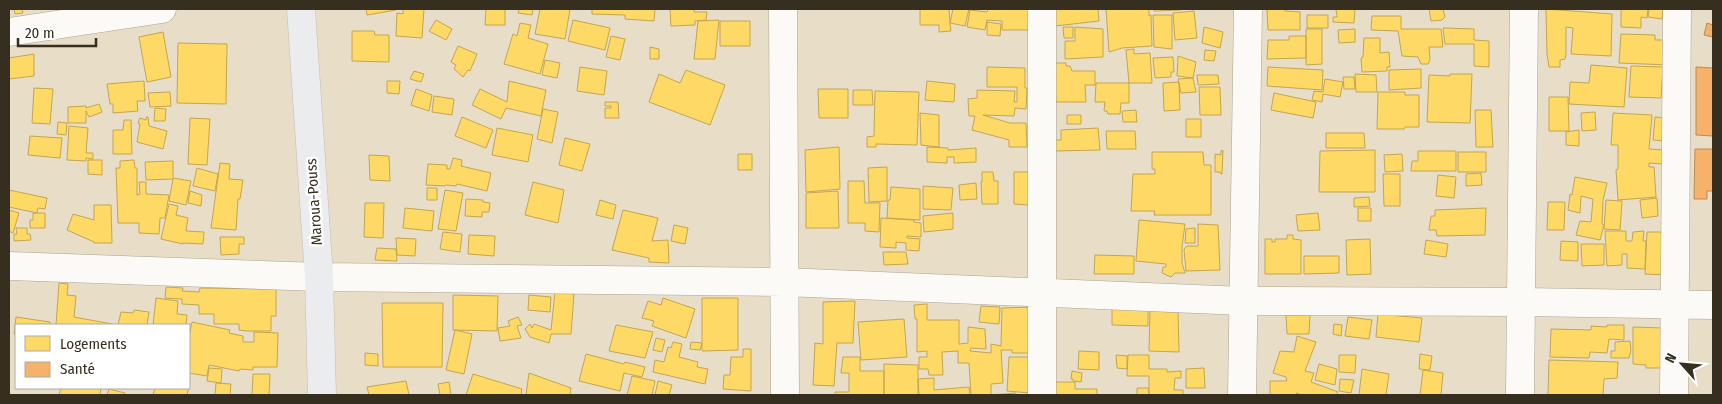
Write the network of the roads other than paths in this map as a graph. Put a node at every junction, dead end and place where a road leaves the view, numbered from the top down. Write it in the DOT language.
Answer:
graph roads {
  1 [pos="162,9"];
  2 [pos="301,9"];
  3 [pos="784,9"];
  4 [pos="1042,9"];
  5 [pos="1248,9"];
  6 [pos="1524,9"];
  7 [pos="1677,9"];
  8 [pos="9,32"];
  9 [pos="9,266"];
  10 [pos="319,277"];
  11 [pos="785,282"];
  12 [pos="1041,292"];
  13 [pos="1243,301"];
  14 [pos="1521,302"];
  15 [pos="1675,304"];
  16 [pos="1713,305"];
  17 [pos="322,395"];
  18 [pos="785,395"];
  19 [pos="1042,395"];
  20 [pos="1242,395"];
  21 [pos="1520,395"];
  22 [pos="1674,395"];
  1 -- 8 [label="street"];
  2 -- 10 [label="main road, Maroua-Pouss"];
  3 -- 11 [label="street"];
  4 -- 12 [label="street"];
  5 -- 13 [label="street"];
  6 -- 14 [label="street"];
  7 -- 15 [label="street"];
  9 -- 10 [label="street"];
  10 -- 11 [label="street"];
  10 -- 17 [label="main road, Maroua-Pouss"];
  11 -- 12 [label="street"];
  11 -- 18 [label="street"];
  12 -- 13 [label="street"];
  12 -- 19 [label="street"];
  13 -- 14 [label="street"];
  13 -- 20 [label="street"];
  14 -- 15 [label="street"];
  14 -- 21 [label="street"];
  15 -- 16 [label="street"];
  15 -- 22 [label="street"];
}
